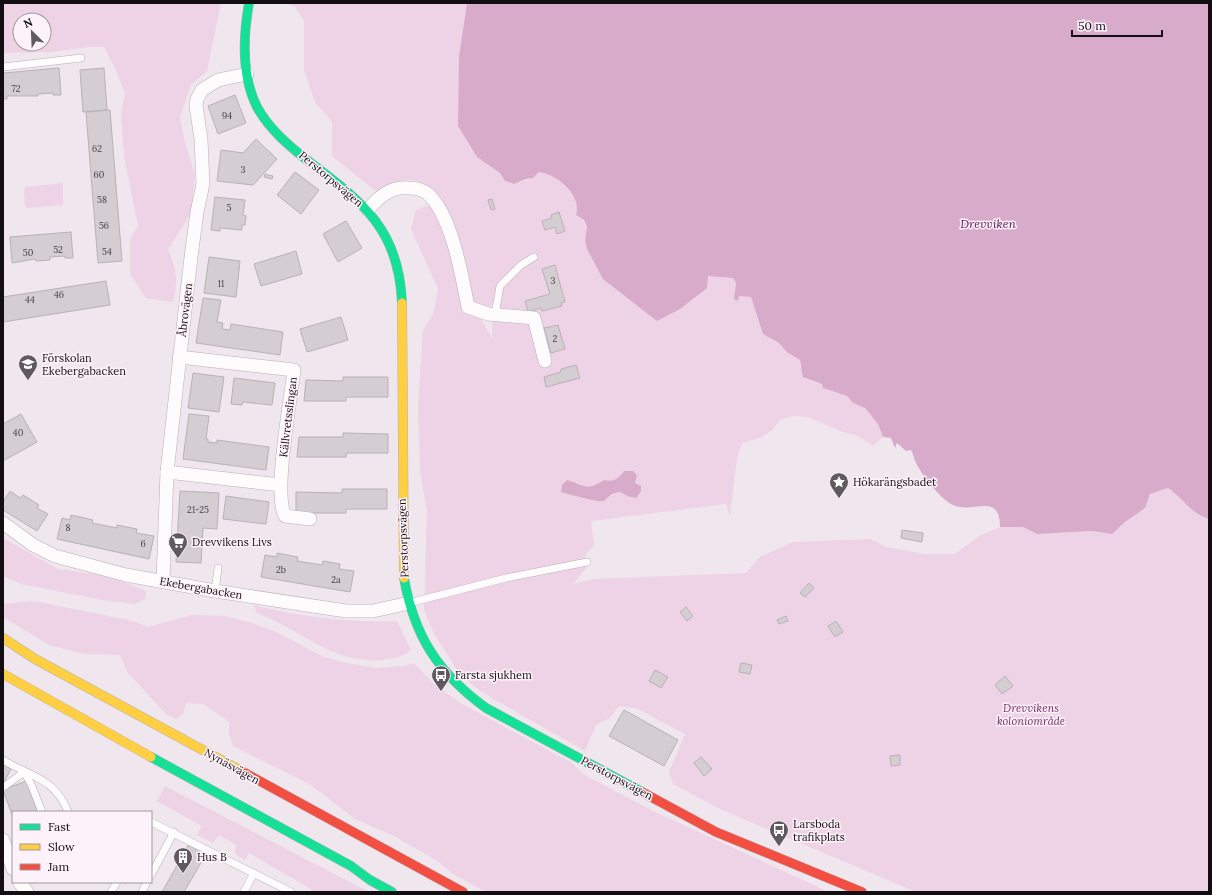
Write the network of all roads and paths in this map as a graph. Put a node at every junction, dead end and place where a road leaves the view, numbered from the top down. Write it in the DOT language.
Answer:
graph roads {
  1 [pos="249,3"];
  2 [pos="82,58"];
  3 [pos="3,68"];
  4 [pos="247,74"];
  5 [pos="368,210"];
  6 [pos="534,257"];
  7 [pos="495,315"];
  8 [pos="179,357"];
  9 [pos="545,361"];
  10 [pos="167,472"];
  11 [pos="280,485"];
  12 [pos="310,519"];
  13 [pos="3,523"];
  14 [pos="587,562"];
  15 [pos="218,568"];
  16 [pos="163,581"];
  17 [pos="215,592"];
  18 [pos="409,603"];
  19 [pos="3,638"];
  20 [pos="3,674"];
  21 [pos="3,760"];
  22 [pos="24,772"];
  23 [pos="6,786"];
  24 [pos="42,811"];
  25 [pos="68,811"];
  26 [pos="152,822"];
  27 [pos="174,832"];
  28 [pos="3,840"];
  29 [pos="12,866"];
  30 [pos="152,873"];
  31 [pos="254,873"];
  32 [pos="20,883"];
  33 [pos="116,883"];
  34 [pos="146,883"];
  35 [pos="27,892"];
  36 [pos="111,892"];
  37 [pos="142,892"];
  38 [pos="244,892"];
  39 [pos="292,892"];
  40 [pos="392,892"];
  41 [pos="463,892"];
  42 [pos="862,892"];
  1 -- 4 [label="main road, Perstorpsvägen"];
  2 -- 3 [label="lane"];
  4 -- 5 [label="main road, Perstorpsvägen"];
  4 -- 8 [label="street, Åbrovägen"];
  5 -- 7 [label="street"];
  5 -- 18 [label="main road, Perstorpsvägen"];
  6 -- 7 [label="lane"];
  7 -- 9 [label="street"];
  8 -- 10 [label="street, Åbrovägen"];
  8 -- 11 [label="street, Källvretsslingan"];
  10 -- 11 [label="street"];
  10 -- 16 [label="street, Åbrovägen"];
  11 -- 12 [label="street, Källvretsslingan"];
  13 -- 16 [label="street, Ekebergabacken"];
  14 -- 18 [label="lane"];
  15 -- 17 [label="lane"];
  16 -- 17 [label="street, Ekebergabacken"];
  17 -- 18 [label="street, Ekebergabacken"];
  18 -- 42 [label="main road, Perstorpsvägen"];
  19 -- 41 [label="main road, Nynäsvägen"];
  20 -- 40 [label="main road"];
  21 -- 22 [label="lane"];
  22 -- 23 [label="lane"];
  22 -- 24 [label="lane"];
  22 -- 25 [label="lane"];
  26 -- 27 [label="lane"];
  27 -- 30 [label="lane"];
  27 -- 31 [label="lane"];
  28 -- 29 [label="street"];
  31 -- 38 [label="lane"];
  31 -- 39 [label="lane"];
  32 -- 35 [label="street"];
  33 -- 36 [label="lane"];
  34 -- 37 [label="lane"];
}
